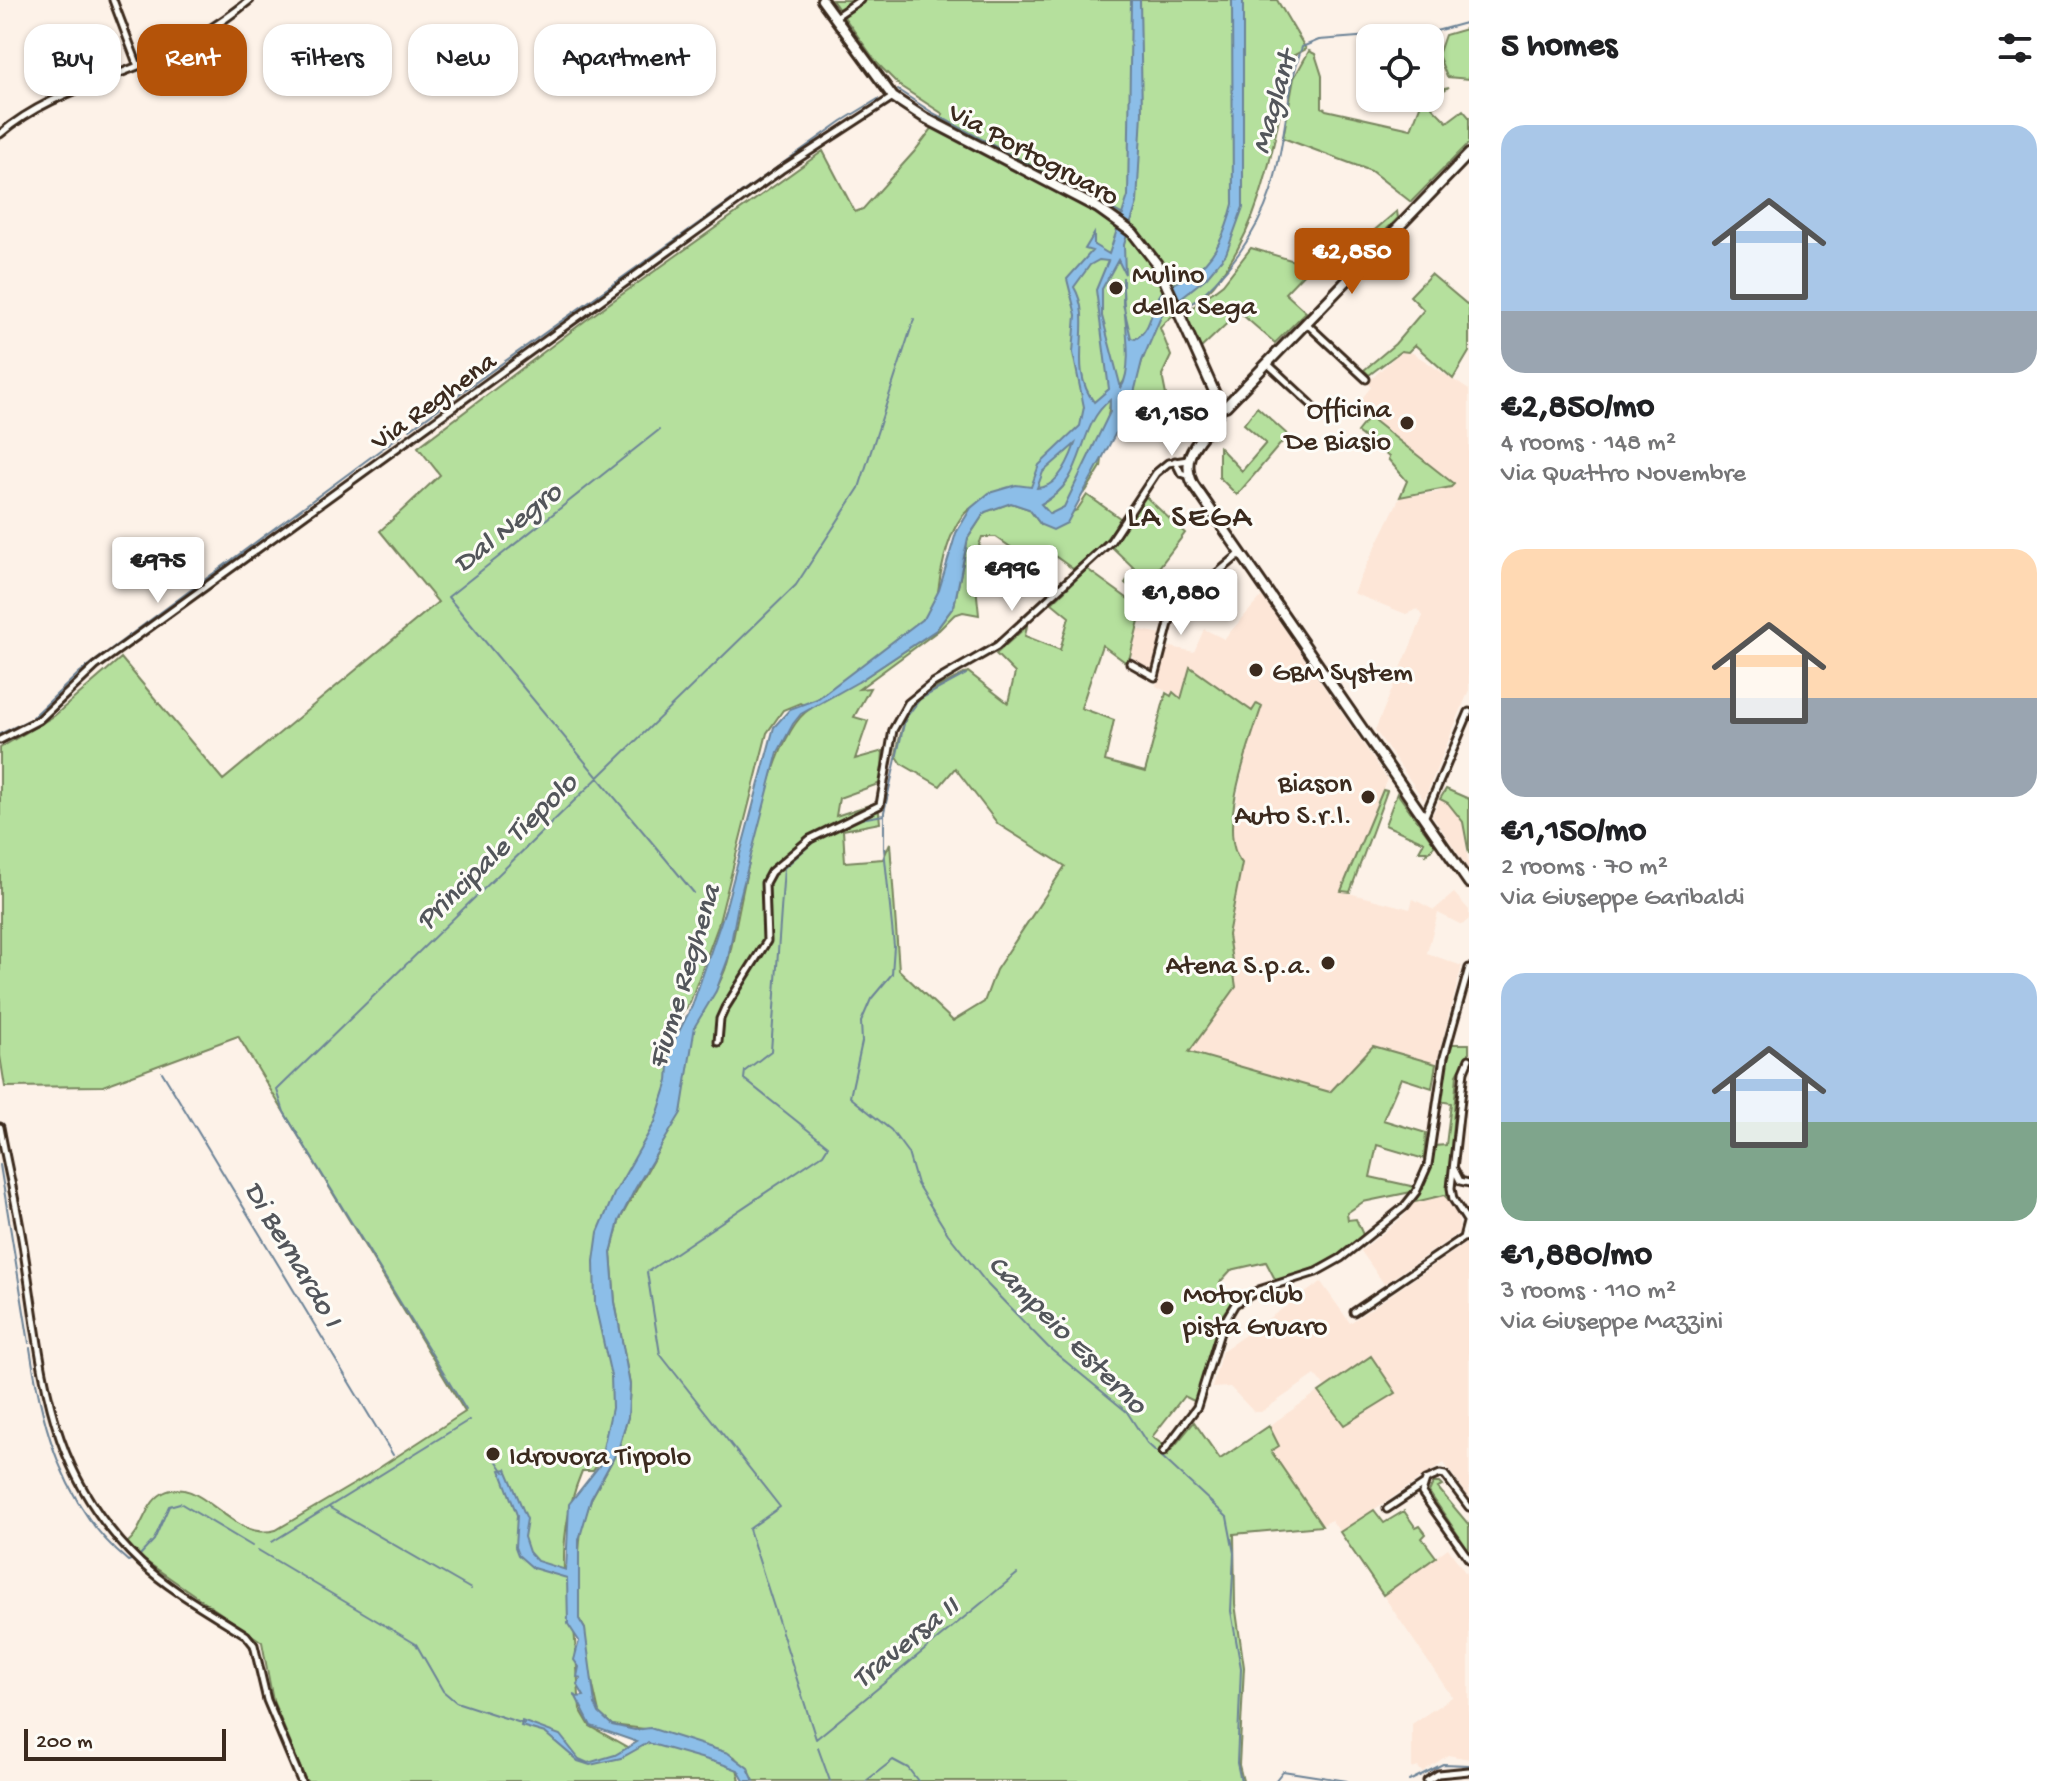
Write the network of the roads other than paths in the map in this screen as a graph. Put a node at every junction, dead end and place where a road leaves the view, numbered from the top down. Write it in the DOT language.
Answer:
graph roads {
  1 [pos="113,0"];
  2 [pos="250,0"];
  3 [pos="822,0"];
  4 [pos="860,0"];
  5 [pos="834,17"];
  6 [pos="219,24"];
  7 [pos="137,63"];
  8 [pos="137,66"];
  9 [pos="893,97"];
  10 [pos="0,134"];
  11 [pos="1469,154"];
  12 [pos="1305,322"];
  13 [pos="1267,363"];
  14 [pos="1366,379"];
  15 [pos="1311,404"];
  16 [pos="1221,407"];
  17 [pos="1188,460"];
  18 [pos="1174,461"];
  19 [pos="1190,476"];
  20 [pos="1241,553"];
  21 [pos="1130,663"];
  22 [pos="1469,712"];
  23 [pos="0,740"];
  24 [pos="1424,819"];
  25 [pos="1469,883"];
  26 [pos="1469,968"];
  27 [pos="718,1042"];
  28 [pos="1469,1059"];
  29 [pos="0,1127"];
  30 [pos="1454,1164"];
  31 [pos="1469,1183"];
  32 [pos="1469,1215"];
  33 [pos="1469,1223"];
  34 [pos="1466,1238"];
  35 [pos="1354,1312"];
  36 [pos="1163,1452"];
  37 [pos="1423,1485"];
  38 [pos="1469,1507"];
  39 [pos="1387,1509"];
  40 [pos="1469,1559"];
  41 [pos="1469,1771"];
  42 [pos="301,1781"];
  43 [pos="1427,1781"];
  1 -- 7 [label="street"];
  2 -- 6 [label="street"];
  3 -- 5 [label="main road, Via Portogruaro"];
  4 -- 5 [label="street"];
  5 -- 9 [label="main road, Via Portogruaro"];
  8 -- 10 [label="street"];
  9 -- 16 [label="main road, Via Portogruaro"];
  9 -- 23 [label="street, Via Reghena"];
  11 -- 12 [label="main road"];
  12 -- 13 [label="main road"];
  12 -- 14 [label="street"];
  13 -- 15 [label="street"];
  13 -- 16 [label="main road"];
  16 -- 17 [label="main road"];
  17 -- 18 [label="street"];
  17 -- 19 [label="main road"];
  18 -- 19 [label="street"];
  18 -- 27 [label="street"];
  19 -- 20 [label="main road"];
  20 -- 21 [label="street"];
  20 -- 24 [label="main road"];
  22 -- 24 [label="street"];
  24 -- 25 [label="main road"];
  26 -- 36 [label="street"];
  28 -- 30 [label="street"];
  29 -- 42 [label="street"];
  30 -- 31 [label="street"];
  30 -- 33 [label="street"];
  32 -- 33 [label="street"];
  33 -- 34 [label="street"];
  34 -- 35 [label="street"];
  37 -- 38 [label="street"];
  37 -- 39 [label="street"];
  37 -- 40 [label="street"];
  41 -- 43 [label="street"];
}
